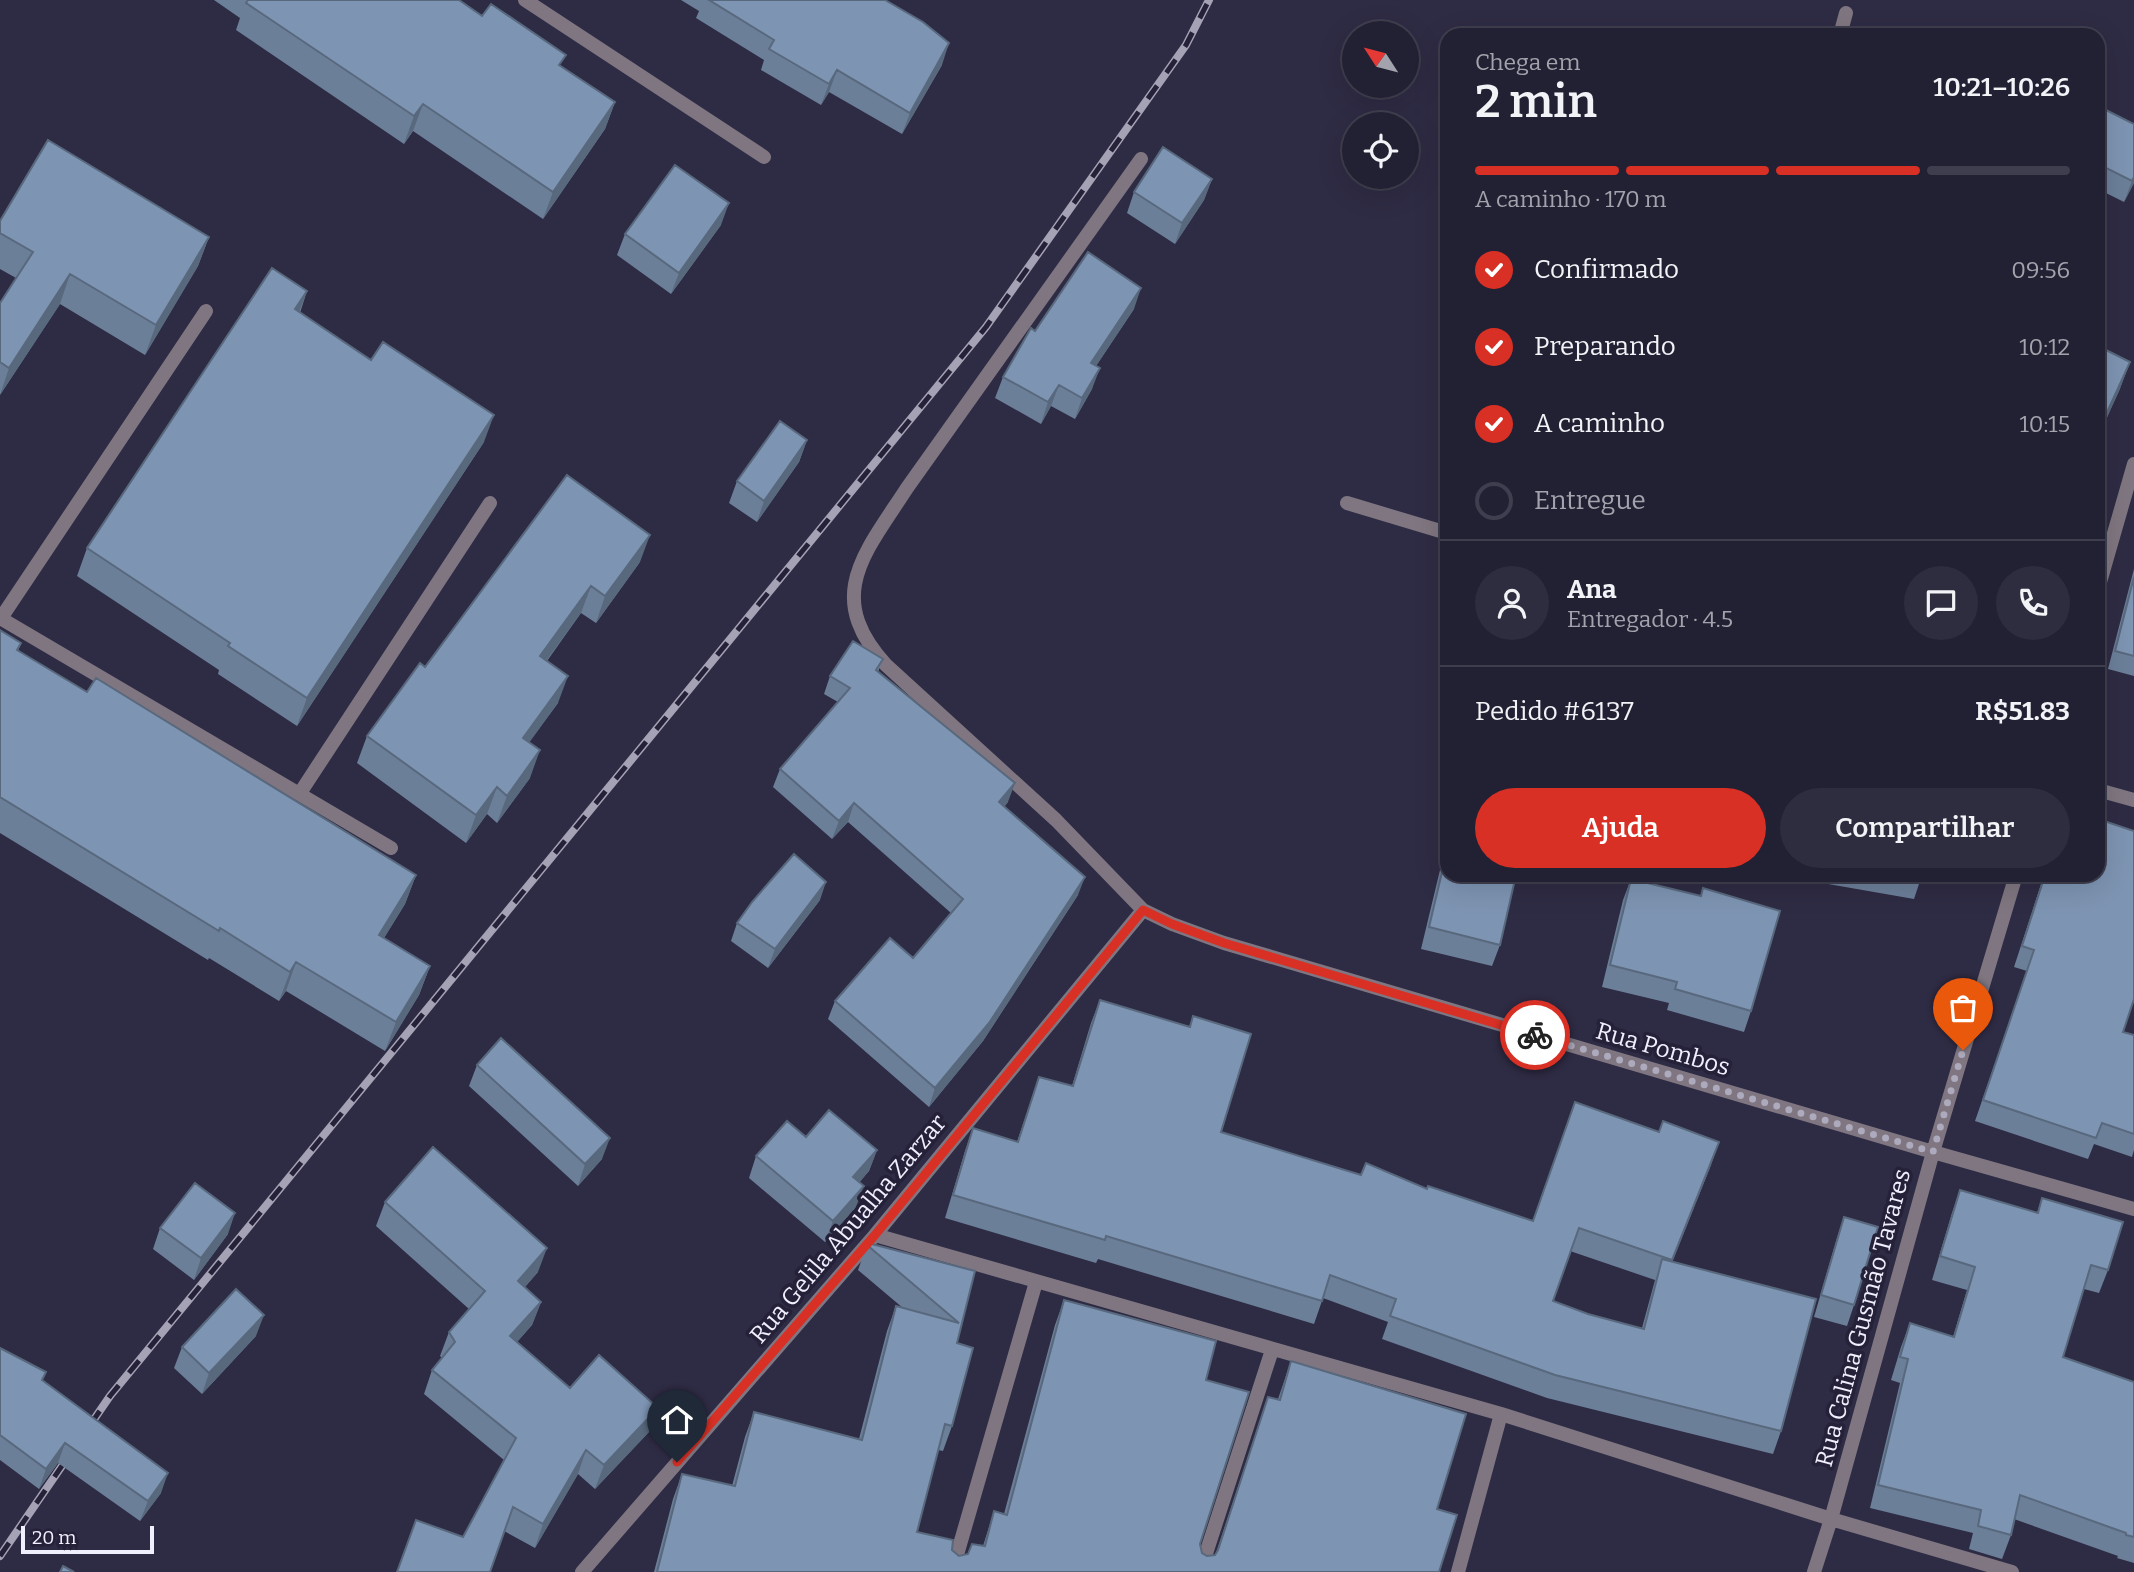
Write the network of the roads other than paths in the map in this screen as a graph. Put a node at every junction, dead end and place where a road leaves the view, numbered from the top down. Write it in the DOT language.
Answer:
graph roads {
  1 [pos="525,0"];
  2 [pos="1846,13"];
  3 [pos="1842,28"];
  4 [pos="764,157"];
  5 [pos="1141,159"];
  6 [pos="206,311"];
  7 [pos="2134,464"];
  8 [pos="489,503"];
  9 [pos="1347,503"];
  10 [pos="1440,531"];
  11 [pos="2105,565"];
  12 [pos="0,618"];
  13 [pos="2105,792"];
  14 [pos="300,793"];
  15 [pos="2134,800"];
  16 [pos="391,848"];
  17 [pos="2014,882"];
  18 [pos="1143,910"];
  19 [pos="1933,1152"];
  20 [pos="2134,1209"];
  21 [pos="875,1235"];
  22 [pos="1036,1282"];
  23 [pos="1272,1350"];
  24 [pos="1501,1414"];
  25 [pos="1832,1519"];
  26 [pos="582,1572"];
  27 [pos="952,1572"];
  28 [pos="1200,1572"];
  29 [pos="1458,1572"];
  30 [pos="1814,1572"];
  31 [pos="2012,1572"];
  1 -- 4 [label="street"];
  2 -- 3 [label="street"];
  5 -- 18 [label="street"];
  6 -- 12 [label="street"];
  7 -- 11 [label="street"];
  8 -- 14 [label="street"];
  9 -- 10 [label="street"];
  12 -- 14 [label="street"];
  13 -- 15 [label="street"];
  14 -- 16 [label="street"];
  17 -- 19 [label="street, Rua Calina Gusmão Tavares"];
  18 -- 19 [label="street, Rua Pombos"];
  18 -- 21 [label="street, Rua Gelila Abualha Zarzar"];
  19 -- 20 [label="street, Rua Pombos"];
  19 -- 25 [label="street, Rua Calina Gusmão Tavares"];
  21 -- 22 [label="street"];
  21 -- 26 [label="street, Rua Gelila Abualha Zarzar"];
  22 -- 23 [label="street"];
  22 -- 27 [label="street"];
  23 -- 24 [label="street"];
  23 -- 28 [label="street"];
  24 -- 25 [label="street"];
  24 -- 29 [label="street"];
  25 -- 30 [label="street, Rua Calina Gusmão Tavares"];
  25 -- 31 [label="street"];
}
